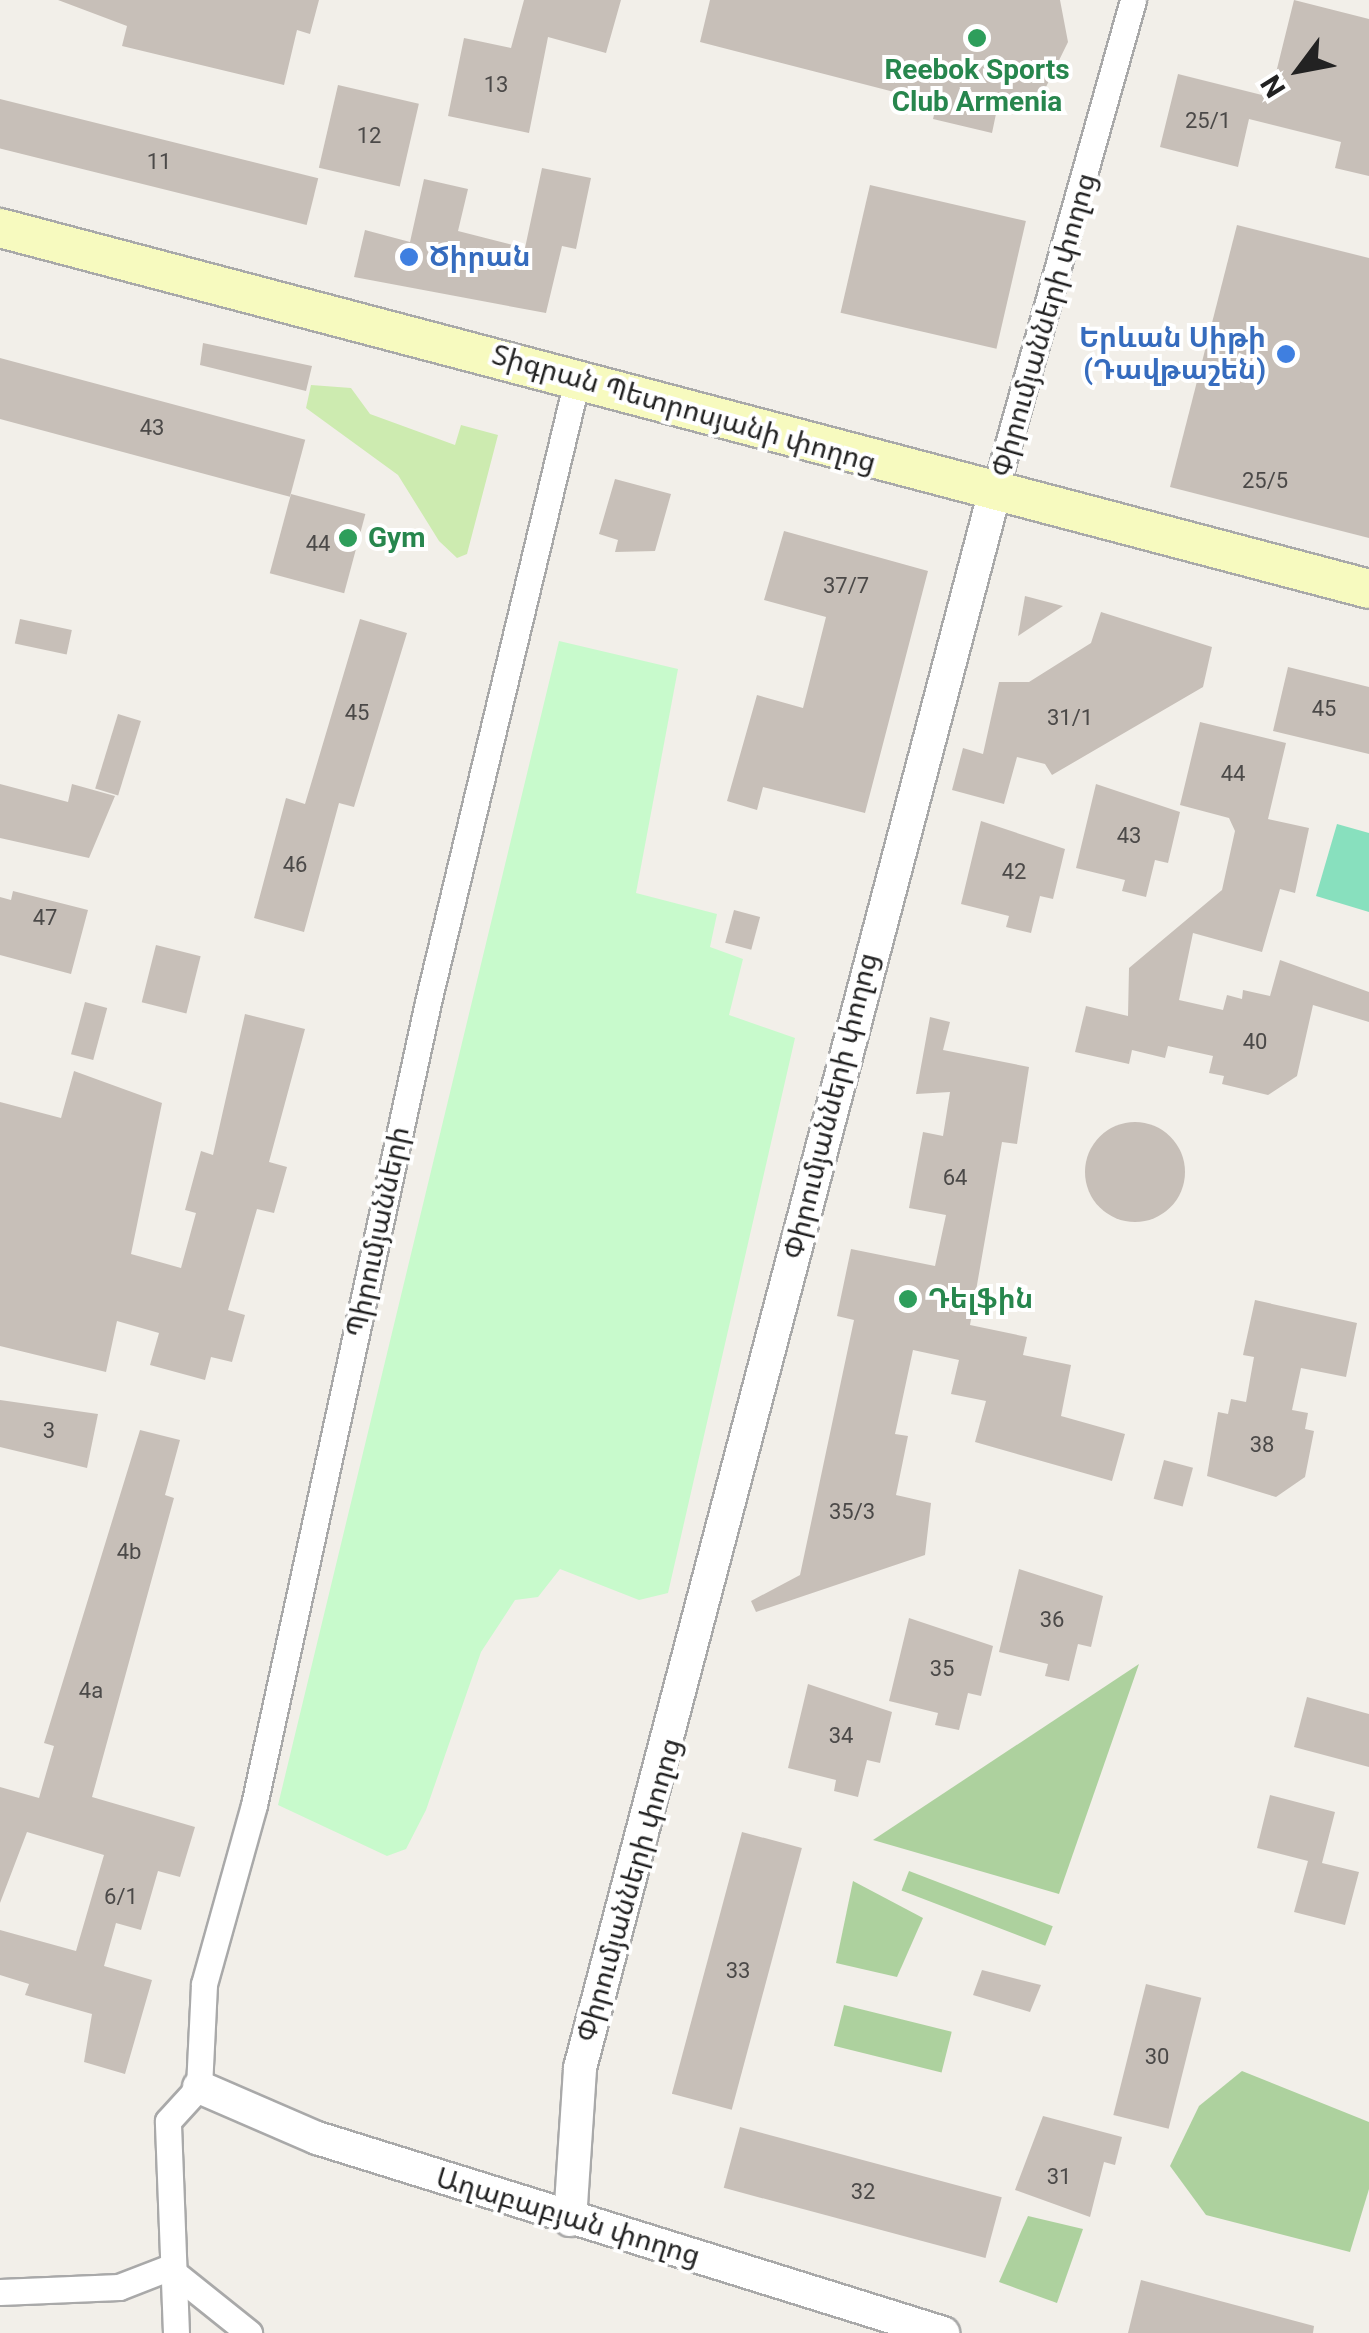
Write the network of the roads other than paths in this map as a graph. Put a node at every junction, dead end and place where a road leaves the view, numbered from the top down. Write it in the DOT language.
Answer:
graph roads {
  1 [pos="1133,0"];
  2 [pos="0,228"];
  3 [pos="0,250"];
  4 [pos="575,388"];
  5 [pos="992,502"];
  6 [pos="1369,589"];
  7 [pos="1369,604"];
  8 [pos="199,2087"];
  9 [pos="570,2220"];
  10 [pos="168,2268"];
  11 [pos="0,2292"];
  12 [pos="176,2333"];
  13 [pos="250,2333"];
  14 [pos="942,2333"];
  1 -- 5 [label="street, Փիրումյանների փողոց"];
  2 -- 4 [label="main road, Տիգրան Պետրոսյանի փողոց"];
  3 -- 4 [label="main road, Տիգրան Պետրոսյանի փողոց"];
  4 -- 5 [label="main road, Տիգրան Պետրոսյանի փողոց"];
  4 -- 8 [label="street, Պիրումյանների"];
  5 -- 6 [label="main road, Տիգրան Պետրոսյանի փողոց"];
  5 -- 7 [label="main road, Տիգրան Պետրոսյանի փողոց"];
  5 -- 9 [label="street, Փիրումյանների փողոց"];
  8 -- 9 [label="street, Աղաբաբյան փողոց"];
  8 -- 10 [label="street"];
  9 -- 14 [label="street, Աղաբաբյան փողոց"];
  10 -- 11 [label="street"];
  10 -- 12 [label="street"];
  10 -- 13 [label="street"];
}
